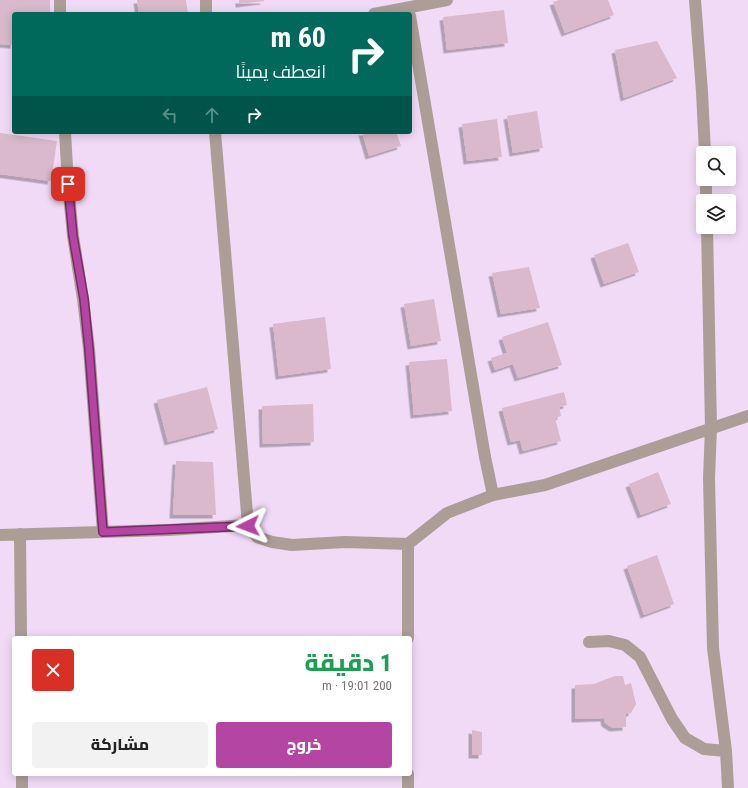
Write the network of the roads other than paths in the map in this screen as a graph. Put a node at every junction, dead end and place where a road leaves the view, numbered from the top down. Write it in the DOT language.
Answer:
graph roads {
  1 [pos="60,0"];
  2 [pos="206,0"];
  3 [pos="447,0"];
  4 [pos="695,0"];
  5 [pos="60,12"];
  6 [pos="206,12"];
  7 [pos="409,12"];
  8 [pos="412,30"];
  9 [pos="65,134"];
  10 [pos="215,134"];
  11 [pos="704,146"];
  12 [pos="707,234"];
  13 [pos="748,416"];
  14 [pos="711,428"];
  15 [pos="493,495"];
  16 [pos="248,526"];
  17 [pos="103,532"];
  18 [pos="20,534"];
  19 [pos="0,535"];
  20 [pos="408,544"];
  21 [pos="21,636"];
  22 [pos="408,636"];
  23 [pos="589,642"];
  24 [pos="726,751"];
  25 [pos="22,776"];
  26 [pos="408,776"];
  27 [pos="22,788"];
  28 [pos="408,788"];
  29 [pos="728,788"];
  1 -- 5 [label="street"];
  2 -- 6 [label="street"];
  3 -- 7 [label="street"];
  4 -- 11 [label="street"];
  8 -- 15 [label="street"];
  9 -- 17 [label="street"];
  10 -- 16 [label="street"];
  12 -- 14 [label="street"];
  13 -- 14 [label="street"];
  14 -- 15 [label="street"];
  14 -- 24 [label="street"];
  15 -- 20 [label="street"];
  16 -- 17 [label="street"];
  16 -- 20 [label="street"];
  17 -- 18 [label="street"];
  18 -- 19 [label="street"];
  18 -- 21 [label="street"];
  20 -- 22 [label="street"];
  23 -- 24 [label="street"];
  24 -- 29 [label="street"];
  25 -- 27 [label="street"];
  26 -- 28 [label="street"];
}
